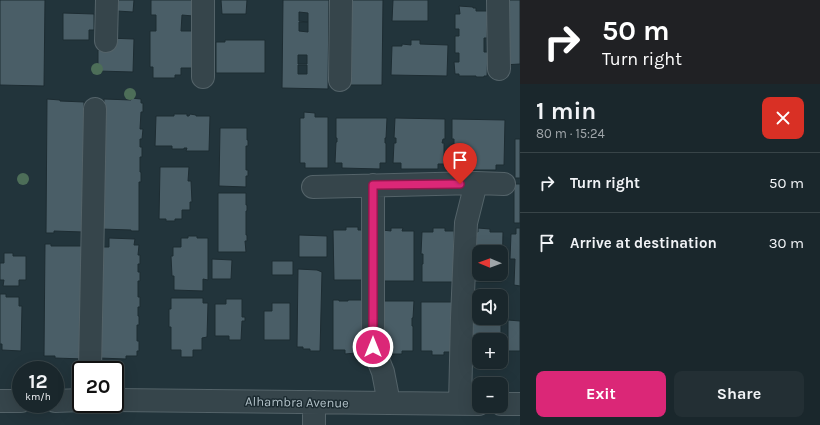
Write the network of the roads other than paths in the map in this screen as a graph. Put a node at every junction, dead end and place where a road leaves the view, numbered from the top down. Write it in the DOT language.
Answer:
graph roads {
  1 [pos="107,0"];
  2 [pos="203,0"];
  3 [pos="341,0"];
  4 [pos="498,0"];
  5 [pos="106,41"];
  6 [pos="498,69"];
  7 [pos="203,77"];
  8 [pos="340,80"];
  9 [pos="95,109"];
  10 [pos="476,183"];
  11 [pos="504,184"];
  12 [pos="373,185"];
  13 [pos="313,187"];
  14 [pos="90,361"];
  15 [pos="124,400"];
  16 [pos="0,401"];
  17 [pos="12,401"];
  18 [pos="314,402"];
  19 [pos="389,403"];
  20 [pos="470,404"];
  21 [pos="508,404"];
  22 [pos="520,404"];
  23 [pos="314,425"];
  1 -- 5 [label="street"];
  2 -- 7 [label="street"];
  3 -- 8 [label="street"];
  4 -- 6 [label="street"];
  9 -- 14 [label="street"];
  10 -- 11 [label="street"];
  10 -- 12 [label="street"];
  10 -- 20 [label="street"];
  12 -- 13 [label="street"];
  12 -- 19 [label="street"];
  15 -- 18 [label="street, Alhambra Avenue"];
  16 -- 17 [label="street"];
  18 -- 19 [label="street, Alhambra Avenue"];
  18 -- 23 [label="street"];
  19 -- 20 [label="street, Alhambra Avenue"];
  21 -- 22 [label="street"];
}
